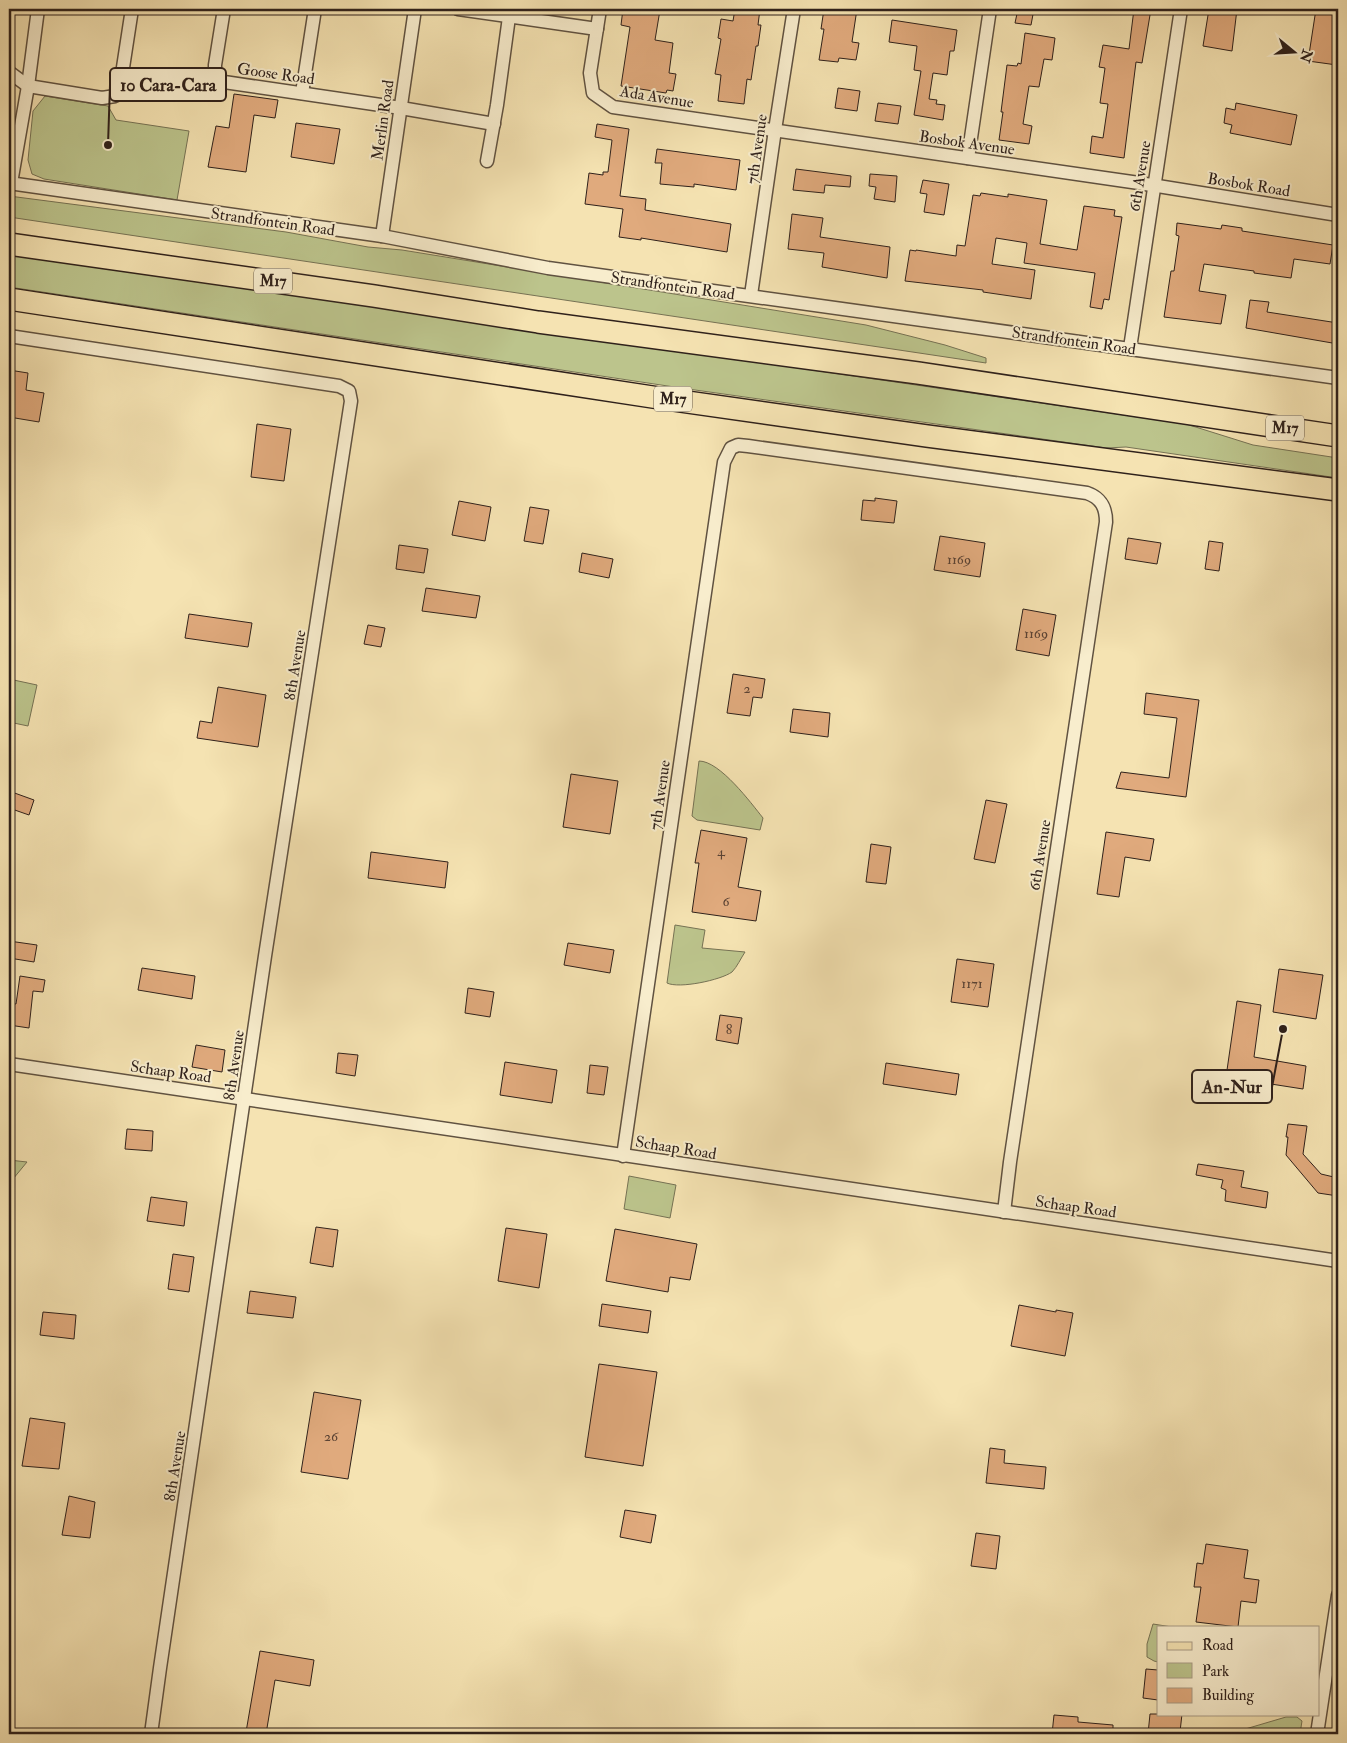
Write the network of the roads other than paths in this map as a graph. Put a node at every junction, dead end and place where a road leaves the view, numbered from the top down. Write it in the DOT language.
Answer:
graph roads {
  1 [pos="38,9"];
  2 [pos="132,9"];
  3 [pos="224,9"];
  4 [pos="315,9"];
  5 [pos="415,9"];
  6 [pos="458,9"];
  7 [pos="600,9"];
  8 [pos="794,9"];
  9 [pos="990,9"];
  10 [pos="1181,9"];
  11 [pos="509,17"];
  12 [pos="597,28"];
  13 [pos="9,72"];
  14 [pos="28,86"];
  15 [pos="302,93"];
  16 [pos="401,108"];
  17 [pos="494,124"];
  18 [pos="775,130"];
  19 [pos="968,158"];
  20 [pos="487,161"];
  21 [pos="10,183"];
  22 [pos="1154,186"];
  23 [pos="1338,215"];
  24 [pos="382,236"];
  25 [pos="9,244"];
  26 [pos="751,295"];
  27 [pos="9,299"];
  28 [pos="9,336"];
  29 [pos="1130,348"];
  30 [pos="1338,378"];
  31 [pos="1338,436"];
  32 [pos="1338,490"];
  33 [pos="1102,503"];
  34 [pos="9,1064"];
  35 [pos="244,1098"];
  36 [pos="623,1156"];
  37 [pos="1004,1212"];
  38 [pos="1338,1261"];
  39 [pos="1338,1595"];
  40 [pos="151,1734"];
  41 [pos="1318,1734"];
  1 -- 14 [label="street"];
  2 -- 14 [label="street"];
  3 -- 15 [label="street, Goose Road"];
  4 -- 15 [label="street"];
  5 -- 16 [label="street, Merlin Road"];
  6 -- 11 [label="street"];
  7 -- 12 [label="street, Ada Avenue"];
  8 -- 18 [label="street, 7th Avenue"];
  9 -- 19 [label="street"];
  10 -- 22 [label="street, 6th Avenue"];
  11 -- 12 [label="street"];
  11 -- 17 [label="street"];
  12 -- 18 [label="street, Ada Avenue"];
  13 -- 14 [label="street"];
  14 -- 21 [label="street"];
  15 -- 16 [label="street, Goose Road"];
  16 -- 17 [label="street, Goose Road"];
  16 -- 24 [label="street, Merlin Road"];
  17 -- 20 [label="street"];
  18 -- 19 [label="street, Bosbok Avenue"];
  18 -- 26 [label="street, 7th Avenue"];
  19 -- 22 [label="street, Bosbok Avenue"];
  21 -- 24 [label="street, Strandfontein Road"];
  22 -- 23 [label="street, Bosbok Road"];
  22 -- 29 [label="street, 6th Avenue"];
  24 -- 26 [label="street, Strandfontein Road"];
  25 -- 31 [label="main road, M17"];
  26 -- 29 [label="street, Strandfontein Road"];
  27 -- 32 [label="main road, M17"];
  28 -- 35 [label="street, 8th Avenue"];
  29 -- 30 [label="street, Strandfontein Road"];
  33 -- 36 [label="street, 7th Avenue"];
  33 -- 37 [label="street, 6th Avenue"];
  34 -- 35 [label="street, Schaap Road"];
  35 -- 36 [label="street, Schaap Road"];
  35 -- 40 [label="street, 8th Avenue"];
  36 -- 37 [label="street, Schaap Road"];
  37 -- 38 [label="street, Schaap Road"];
  39 -- 41 [label="street"];
}
